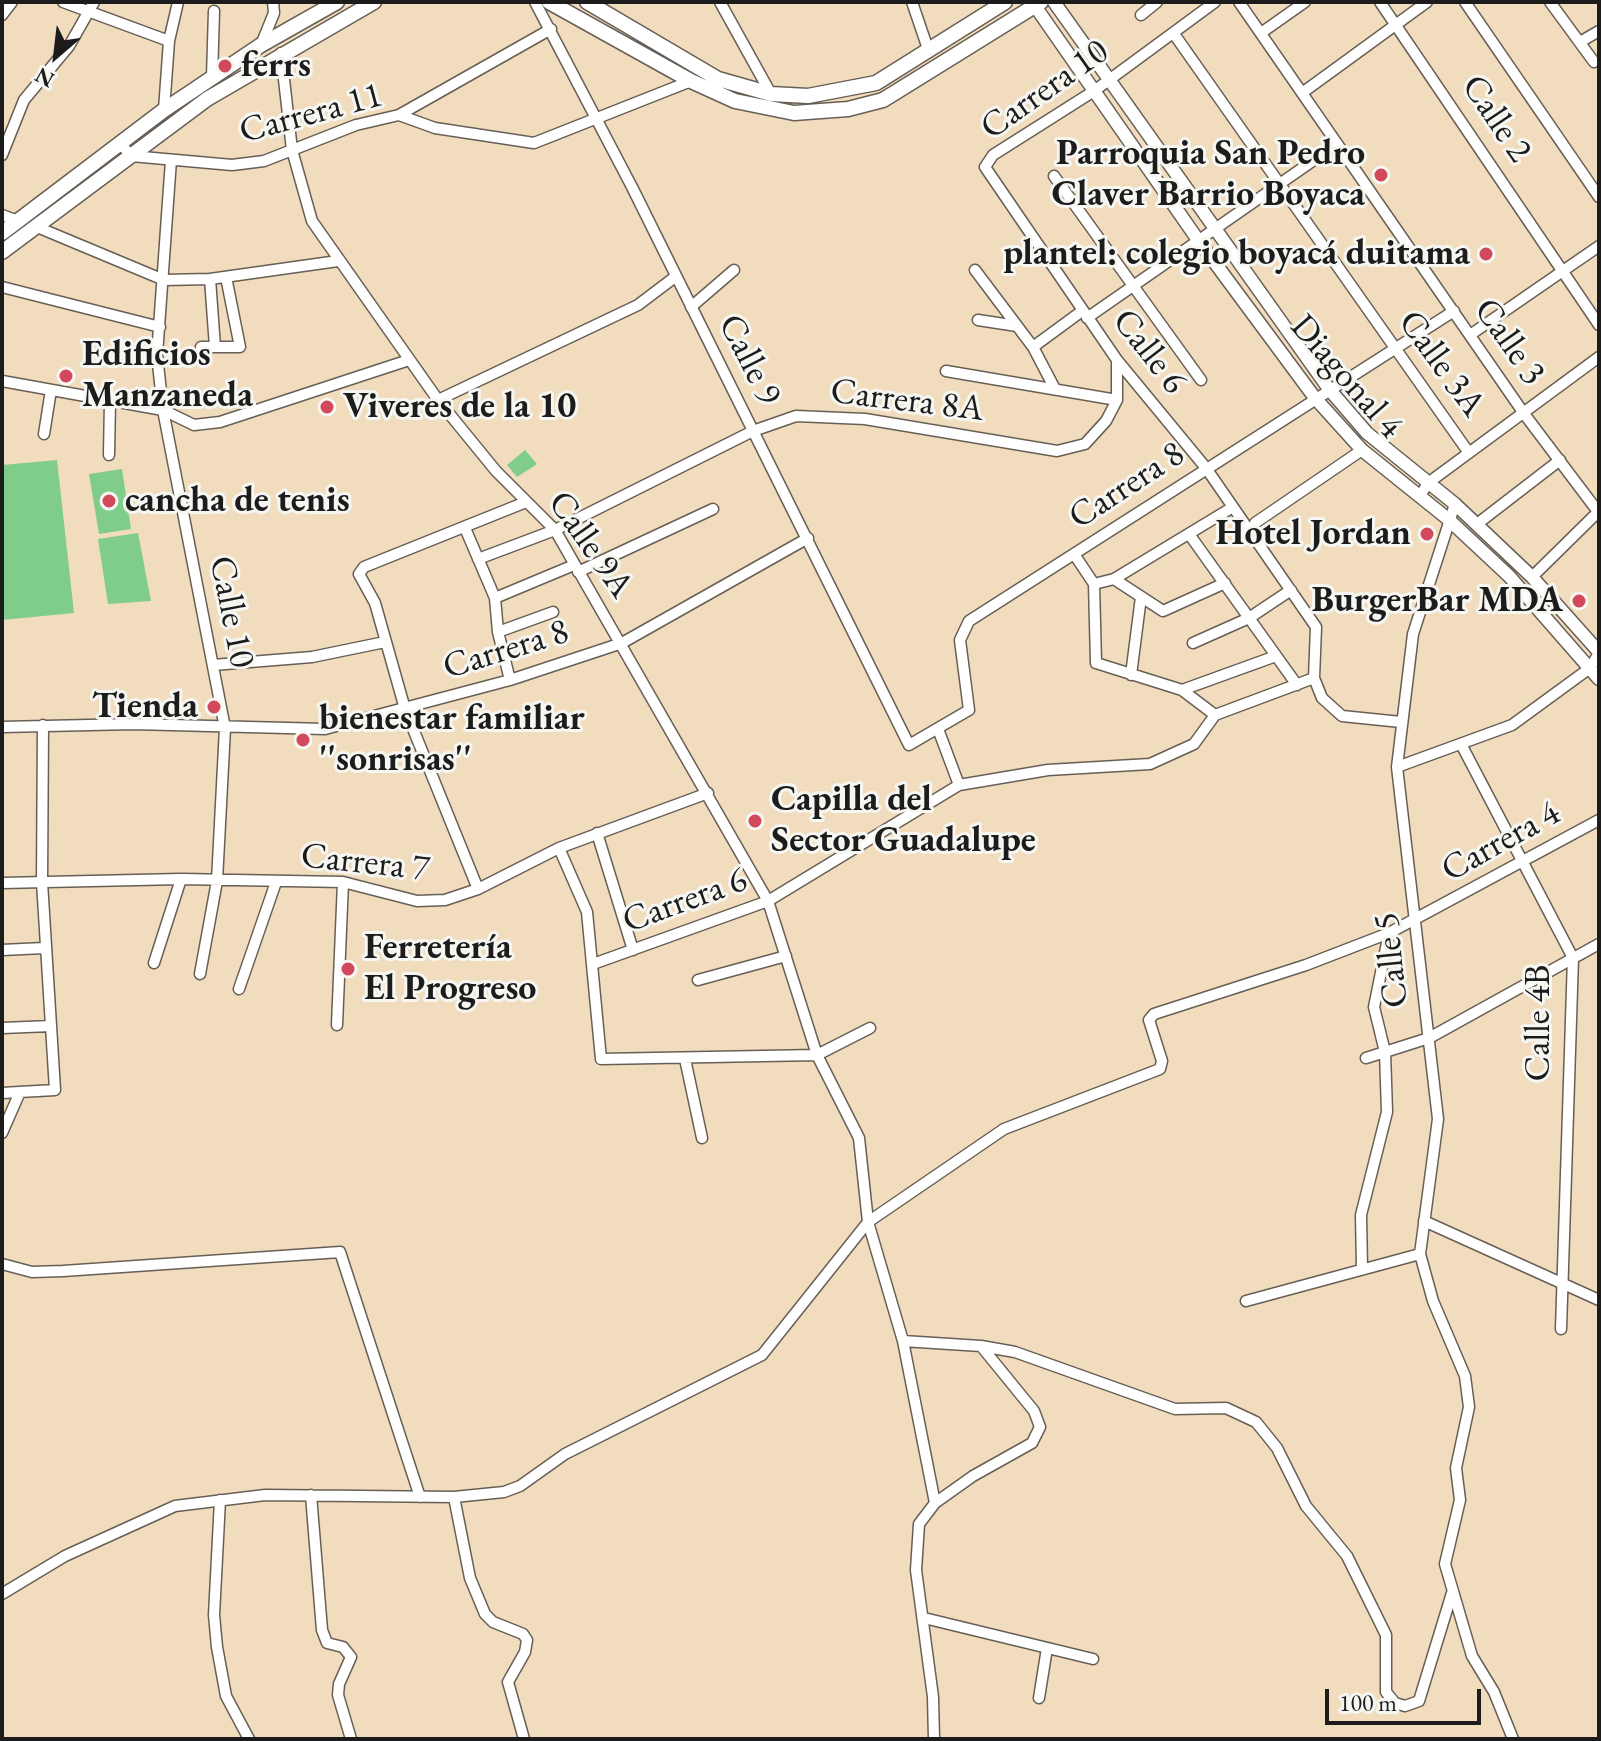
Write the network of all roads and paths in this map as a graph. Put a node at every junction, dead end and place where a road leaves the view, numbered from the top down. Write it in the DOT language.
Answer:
graph roads {
  1 [pos="12,2"];
  2 [pos="63,2"];
  3 [pos="178,2"];
  4 [pos="337,2"];
  5 [pos="374,2"];
  6 [pos="535,2"];
  7 [pos="549,2"];
  8 [pos="720,2"];
  9 [pos="912,2"];
  10 [pos="1005,2"];
  11 [pos="1054,2"];
  12 [pos="1156,2"];
  13 [pos="1215,2"];
  14 [pos="1239,2"];
  15 [pos="1305,2"];
  16 [pos="1380,2"];
  17 [pos="1427,2"];
  18 [pos="1465,2"];
  19 [pos="1550,2"];
  20 [pos="275,3"];
  21 [pos="592,3"];
  22 [pos="1036,3"];
  23 [pos="92,7"];
  24 [pos="214,11"];
  25 [pos="2,15"];
  26 [pos="1141,15"];
  27 [pos="1396,25"];
  28 [pos="551,29"];
  29 [pos="1599,31"];
  30 [pos="1261,33"];
  31 [pos="1174,34"];
  32 [pos="169,41"];
  33 [pos="1580,42"];
  34 [pos="261,45"];
  35 [pos="929,52"];
  36 [pos="281,53"];
  37 [pos="1594,62"];
  38 [pos="212,77"];
  39 [pos="691,81"];
  40 [pos="1108,81"];
  41 [pos="1094,91"];
  42 [pos="1302,93"];
  43 [pos="771,94"];
  44 [pos="164,110"];
  45 [pos="399,115"];
  46 [pos="597,120"];
  47 [pos="121,144"];
  48 [pos="1337,144"];
  49 [pos="292,150"];
  50 [pos="2,155"];
  51 [pos="131,156"];
  52 [pos="171,160"];
  53 [pos="985,167"];
  54 [pos="1054,176"];
  55 [pos="1278,186"];
  56 [pos="1599,197"];
  57 [pos="2,215"];
  58 [pos="18,221"];
  59 [pos="37,227"];
  60 [pos="1217,227"];
  61 [pos="2,233"];
  62 [pos="1198,240"];
  63 [pos="1599,246"];
  64 [pos="2,252"];
  65 [pos="338,261"];
  66 [pos="1564,269"];
  67 [pos="734,270"];
  68 [pos="975,270"];
  69 [pos="226,277"];
  70 [pos="675,277"];
  71 [pos="210,279"];
  72 [pos="164,280"];
  73 [pos="2,287"];
  74 [pos="1134,287"];
  75 [pos="691,307"];
  76 [pos="1454,311"];
  77 [pos="1085,315"];
  78 [pos="978,320"];
  79 [pos="1599,325"];
  80 [pos="1017,326"];
  81 [pos="160,327"];
  82 [pos="1470,335"];
  83 [pos="201,347"];
  84 [pos="215,347"];
  85 [pos="1033,347"];
  86 [pos="1395,349"];
  87 [pos="1599,357"];
  88 [pos="409,360"];
  89 [pos="1117,360"];
  90 [pos="946,371"];
  91 [pos="1201,380"];
  92 [pos="2,381"];
  93 [pos="1055,389"];
  94 [pos="1329,389"];
  95 [pos="51,390"];
  96 [pos="1315,398"];
  97 [pos="438,400"];
  98 [pos="1117,400"];
  99 [pos="110,401"];
  100 [pos="163,410"];
  101 [pos="1525,415"];
  102 [pos="753,431"];
  103 [pos="44,434"];
  104 [pos="1362,450"];
  105 [pos="1469,453"];
  106 [pos="109,455"];
  107 [pos="1560,460"];
  108 [pos="1206,468"];
  109 [pos="1428,483"];
  110 [pos="1420,496"];
  111 [pos="526,502"];
  112 [pos="1455,504"];
  113 [pos="1233,507"];
  114 [pos="713,509"];
  115 [pos="1599,513"];
  116 [pos="1448,519"];
  117 [pos="1255,523"];
  118 [pos="1477,524"];
  119 [pos="465,528"];
  120 [pos="555,530"];
  121 [pos="1189,534"];
  122 [pos="808,538"];
  123 [pos="1074,554"];
  124 [pos="478,559"];
  125 [pos="576,568"];
  126 [pos="1532,577"];
  127 [pos="1114,579"];
  128 [pos="1225,583"];
  129 [pos="1094,584"];
  130 [pos="1291,590"];
  131 [pos="1141,597"];
  132 [pos="495,598"];
  133 [pos="553,612"];
  134 [pos="1249,618"];
  135 [pos="498,632"];
  136 [pos="385,642"];
  137 [pos="622,643"];
  138 [pos="1193,643"];
  139 [pos="1599,652"];
  140 [pos="1276,656"];
  141 [pos="213,665"];
  142 [pos="1590,668"];
  143 [pos="1131,675"];
  144 [pos="1314,678"];
  145 [pos="1599,679"];
  146 [pos="510,680"];
  147 [pos="1297,685"];
  148 [pos="1182,690"];
  149 [pos="405,709"];
  150 [pos="1215,715"];
  151 [pos="1401,722"];
  152 [pos="43,725"];
  153 [pos="2,727"];
  154 [pos="225,728"];
  155 [pos="938,729"];
  156 [pos="1461,744"];
  157 [pos="909,745"];
  158 [pos="1397,767"];
  159 [pos="959,785"];
  160 [pos="708,793"];
  161 [pos="1599,820"];
  162 [pos="597,833"];
  163 [pos="559,848"];
  164 [pos="1522,863"];
  165 [pos="181,879"];
  166 [pos="217,881"];
  167 [pos="42,882"];
  168 [pos="276,882"];
  169 [pos="343,882"];
  170 [pos="2,883"];
  171 [pos="478,889"];
  172 [pos="768,901"];
  173 [pos="1416,920"];
  174 [pos="1389,933"];
  175 [pos="1599,944"];
  176 [pos="44,948"];
  177 [pos="2,950"];
  178 [pos="633,950"];
  179 [pos="786,956"];
  180 [pos="1573,958"];
  181 [pos="154,963"];
  182 [pos="593,964"];
  183 [pos="200,974"];
  184 [pos="698,980"];
  185 [pos="239,989"];
  186 [pos="337,1025"];
  187 [pos="51,1026"];
  188 [pos="2,1028"];
  189 [pos="870,1028"];
  190 [pos="1429,1038"];
  191 [pos="1385,1052"];
  192 [pos="817,1055"];
  193 [pos="1366,1058"];
  194 [pos="685,1059"];
  195 [pos="20,1092"];
  196 [pos="2,1093"];
  197 [pos="2,1133"];
  198 [pos="702,1138"];
  199 [pos="1424,1221"];
  200 [pos="868,1222"];
  201 [pos="1420,1254"];
  202 [pos="2,1264"];
  203 [pos="1362,1268"];
  204 [pos="1561,1282"];
  205 [pos="1599,1300"];
  206 [pos="1246,1301"];
  207 [pos="1561,1329"];
  208 [pos="903,1341"];
  209 [pos="981,1346"];
  210 [pos="311,1495"];
  211 [pos="420,1497"];
  212 [pos="454,1497"];
  213 [pos="220,1500"];
  214 [pos="935,1503"];
  215 [pos="1453,1592"];
  216 [pos="2,1594"];
  217 [pos="924,1618"];
  218 [pos="1047,1648"];
  219 [pos="1093,1659"];
  220 [pos="1039,1698"];
  221 [pos="249,1739"];
  222 [pos="351,1739"];
  223 [pos="524,1739"];
  224 [pos="934,1739"];
  225 [pos="1513,1739"];
  1 -- 25 [label="street"];
  2 -- 23 [label="street"];
  3 -- 32 [label="street"];
  4 -- 34 [label="main road"];
  5 -- 36 [label="main road"];
  6 -- 28 [label="street, Calle 9"];
  7 -- 39 [label="main road"];
  8 -- 43 [label="street"];
  9 -- 35 [label="street"];
  10 -- 35 [label="main road"];
  11 -- 40 [label="street, Diagonal 4"];
  12 -- 26 [label="street"];
  13 -- 31 [label="street, Carrera 10"];
  14 -- 30 [label="street, Calle 3"];
  15 -- 30 [label="street"];
  16 -- 27 [label="street, Calle 2"];
  17 -- 27 [label="street"];
  18 -- 56 [label="street"];
  19 -- 33 [label="street"];
  20 -- 34 [label="street"];
  21 -- 43 [label="main road"];
  22 -- 39 [label="main road"];
  22 -- 41 [label="street, Diagonal 4"];
  23 -- 32 [label="street"];
  23 -- 50 [label="street"];
  24 -- 38 [label="street"];
  27 -- 42 [label="street"];
  27 -- 66 [label="street, Calle 2"];
  28 -- 45 [label="street"];
  28 -- 46 [label="street, Calle 9"];
  29 -- 33 [label="street"];
  30 -- 42 [label="street, Calle 3"];
  31 -- 40 [label="street, Carrera 10"];
  31 -- 55 [label="street, Calle 3A"];
  32 -- 44 [label="street"];
  33 -- 37 [label="street"];
  34 -- 38 [label="main road"];
  35 -- 43 [label="main road"];
  36 -- 49 [label="street, Calle 9A"];
  36 -- 51 [label="main road"];
  38 -- 44 [label="main road"];
  39 -- 46 [label="street, Carrera 11"];
  40 -- 41 [label="street, Carrera 10"];
  40 -- 60 [label="street, Diagonal 4"];
  41 -- 53 [label="street, Carrera 10"];
  41 -- 62 [label="street, Diagonal 4"];
  42 -- 48 [label="street, Calle 3"];
  44 -- 47 [label="main road"];
  45 -- 46 [label="street, Carrera 11"];
  45 -- 49 [label="street, Carrera 11"];
  46 -- 70 [label="street, Calle 9"];
  47 -- 51 [label="street"];
  47 -- 58 [label="main road"];
  48 -- 55 [label="street"];
  48 -- 76 [label="street, Calle 3"];
  49 -- 52 [label="street, Carrera 11"];
  49 -- 65 [label="street, Calle 9A"];
  51 -- 52 [label="street"];
  51 -- 59 [label="main road"];
  52 -- 72 [label="street, Calle 10"];
  53 -- 77 [label="street, Calle 6"];
  54 -- 74 [label="street"];
  55 -- 60 [label="street"];
  55 -- 86 [label="street, Calle 3A"];
  57 -- 58 [label="street"];
  58 -- 61 [label="main road"];
  59 -- 64 [label="main road"];
  59 -- 72 [label="street"];
  60 -- 62 [label="street"];
  60 -- 94 [label="street, Diagonal 4"];
  62 -- 74 [label="street"];
  62 -- 96 [label="street, Diagonal 4"];
  63 -- 66 [label="street"];
  65 -- 69 [label="street"];
  65 -- 88 [label="street, Calle 9A"];
  66 -- 79 [label="street, Calle 2"];
  66 -- 82 [label="street"];
  67 -- 75 [label="street"];
  68 -- 80 [label="street"];
  69 -- 71 [label="street"];
  69 -- 84 [label="street"];
  70 -- 75 [label="street, Calle 9"];
  70 -- 97 [label="street"];
  71 -- 72 [label="street"];
  71 -- 84 [label="street"];
  72 -- 81 [label="street, Calle 10"];
  73 -- 81 [label="street"];
  74 -- 77 [label="street"];
  74 -- 91 [label="street"];
  75 -- 102 [label="street, Calle 9"];
  76 -- 82 [label="street, Calle 3"];
  76 -- 86 [label="street, Carrera 8"];
  77 -- 85 [label="street"];
  77 -- 89 [label="street, Calle 6"];
  78 -- 80 [label="street"];
  80 -- 85 [label="street"];
  81 -- 100 [label="street, Calle 10"];
  82 -- 101 [label="street, Calle 3"];
  83 -- 84 [label="street"];
  85 -- 93 [label="street"];
  86 -- 94 [label="street, Carrera 8"];
  86 -- 105 [label="street, Calle 3A"];
  87 -- 101 [label="street"];
  88 -- 97 [label="street, Calle 9A"];
  88 -- 100 [label="street"];
  89 -- 98 [label="street"];
  89 -- 108 [label="street, Calle 6"];
  90 -- 93 [label="street"];
  92 -- 95 [label="street"];
  93 -- 98 [label="street"];
  94 -- 96 [label="street, Carrera 8"];
  94 -- 109 [label="street, Diagonal 4"];
  95 -- 99 [label="street"];
  95 -- 103 [label="street"];
  96 -- 104 [label="street, Diagonal 4"];
  96 -- 108 [label="street, Carrera 8"];
  97 -- 111 [label="street, Calle 9A"];
  98 -- 102 [label="street, Carrera 8A"];
  99 -- 100 [label="street"];
  99 -- 106 [label="street"];
  100 -- 141 [label="street, Calle 10"];
  101 -- 105 [label="street"];
  101 -- 107 [label="street, Calle 3"];
  102 -- 120 [label="street, Carrera 8A"];
  102 -- 122 [label="street, Calle 9"];
  104 -- 110 [label="street, Diagonal 4"];
  104 -- 117 [label="street"];
  105 -- 109 [label="street"];
  107 -- 115 [label="street, Calle 3"];
  107 -- 118 [label="street"];
  108 -- 113 [label="street, Calle 6"];
  108 -- 123 [label="street, Carrera 8"];
  109 -- 110 [label="street"];
  109 -- 112 [label="street, Diagonal 4"];
  110 -- 116 [label="street, Diagonal 4"];
  111 -- 119 [label="street"];
  111 -- 120 [label="street, Calle 9A"];
  112 -- 116 [label="street, Calle 5"];
  112 -- 118 [label="street, Diagonal 4"];
  113 -- 121 [label="street"];
  113 -- 130 [label="street, Calle 6"];
  114 -- 125 [label="street"];
  115 -- 126 [label="street"];
  116 -- 142 [label="street, Diagonal 4"];
  116 -- 151 [label="street, Calle 5"];
  118 -- 126 [label="street, Diagonal 4"];
  119 -- 124 [label="street"];
  119 -- 136 [label="street"];
  120 -- 124 [label="street, Carrera 8A"];
  120 -- 125 [label="street, Calle 9A"];
  121 -- 127 [label="street"];
  121 -- 128 [label="street"];
  122 -- 137 [label="street, Carrera 8"];
  122 -- 157 [label="street, Calle 9"];
  123 -- 129 [label="street"];
  123 -- 155 [label="street, Carrera 8"];
  124 -- 132 [label="street"];
  125 -- 132 [label="street"];
  125 -- 137 [label="street, Calle 9A"];
  126 -- 139 [label="street, Diagonal 4"];
  127 -- 129 [label="street"];
  127 -- 131 [label="street"];
  128 -- 131 [label="street"];
  128 -- 134 [label="street"];
  129 -- 143 [label="street"];
  130 -- 134 [label="street"];
  130 -- 144 [label="street, Calle 6"];
  131 -- 143 [label="street"];
  132 -- 135 [label="street"];
  133 -- 135 [label="street"];
  134 -- 138 [label="street"];
  134 -- 140 [label="street"];
  135 -- 146 [label="street"];
  136 -- 141 [label="street"];
  136 -- 149 [label="street"];
  137 -- 146 [label="street, Carrera 8"];
  137 -- 160 [label="street, Calle 9A"];
  139 -- 142 [label="street"];
  140 -- 147 [label="street"];
  140 -- 148 [label="street"];
  141 -- 154 [label="street, Calle 10"];
  142 -- 145 [label="street, Diagonal 4"];
  142 -- 156 [label="street"];
  143 -- 148 [label="street"];
  144 -- 147 [label="street"];
  144 -- 151 [label="street, Calle 6"];
  146 -- 149 [label="street, Carrera 8"];
  147 -- 150 [label="street"];
  148 -- 150 [label="street"];
  149 -- 154 [label="street, Carrera 8"];
  149 -- 171 [label="street"];
  150 -- 159 [label="street"];
  151 -- 158 [label="street, Calle 5"];
  152 -- 153 [label="street, Carrera 8"];
  152 -- 154 [label="street, Carrera 8"];
  152 -- 167 [label="street"];
  154 -- 166 [label="street, Calle 10"];
  155 -- 157 [label="street, Carrera 8"];
  155 -- 159 [label="street"];
  156 -- 158 [label="street"];
  156 -- 164 [label="street, Calle 4B"];
  158 -- 173 [label="street, Calle 5"];
  159 -- 172 [label="street, Carrera 6"];
  160 -- 162 [label="street, Carrera 7"];
  160 -- 172 [label="street, Calle 9A"];
  161 -- 164 [label="street, Carrera 4"];
  162 -- 163 [label="street, Carrera 7"];
  162 -- 178 [label="street"];
  163 -- 171 [label="street, Carrera 7"];
  163 -- 182 [label="street"];
  164 -- 173 [label="street, Carrera 4"];
  164 -- 180 [label="street, Calle 4B"];
  165 -- 166 [label="street, Carrera 7"];
  165 -- 167 [label="street, Carrera 7"];
  165 -- 181 [label="street"];
  166 -- 168 [label="street, Carrera 7"];
  166 -- 183 [label="street, Calle 10"];
  167 -- 170 [label="street, Carrera 7"];
  167 -- 176 [label="street"];
  168 -- 169 [label="street, Carrera 7"];
  168 -- 185 [label="street"];
  169 -- 171 [label="street, Carrera 7"];
  169 -- 186 [label="street"];
  172 -- 178 [label="street, Carrera 6"];
  172 -- 179 [label="street, Calle 9A"];
  173 -- 174 [label="street, Carrera 4"];
  173 -- 190 [label="street, Calle 5"];
  174 -- 191 [label="street"];
  174 -- 200 [label="street, Carrera 4"];
  175 -- 180 [label="street"];
  176 -- 177 [label="street"];
  176 -- 187 [label="street"];
  178 -- 182 [label="street, Carrera 6"];
  179 -- 184 [label="street"];
  179 -- 192 [label="street, Calle 9A"];
  180 -- 190 [label="street"];
  180 -- 204 [label="street, Calle 4B"];
  182 -- 194 [label="street"];
  187 -- 188 [label="street"];
  187 -- 195 [label="street"];
  189 -- 192 [label="street"];
  190 -- 191 [label="street"];
  190 -- 199 [label="street, Calle 5"];
  191 -- 193 [label="street"];
  191 -- 203 [label="street"];
  192 -- 194 [label="street"];
  192 -- 200 [label="street, Calle 9A"];
  194 -- 198 [label="street"];
  195 -- 196 [label="street"];
  195 -- 197 [label="street"];
  199 -- 201 [label="street, Calle 5"];
  199 -- 204 [label="street"];
  200 -- 208 [label="street, Calle 9A"];
  200 -- 212 [label="street"];
  201 -- 203 [label="street"];
  201 -- 215 [label="street, Calle 5"];
  202 -- 211 [label="street"];
  203 -- 206 [label="street"];
  204 -- 205 [label="street"];
  204 -- 207 [label="street, Calle 4B"];
  208 -- 209 [label="street"];
  208 -- 214 [label="street, Calle 9A"];
  209 -- 214 [label="street"];
  209 -- 215 [label="street"];
  210 -- 211 [label="street"];
  210 -- 213 [label="street"];
  210 -- 222 [label="street"];
  211 -- 212 [label="street"];
  212 -- 223 [label="street"];
  213 -- 216 [label="street"];
  213 -- 221 [label="street"];
  214 -- 217 [label="street"];
  215 -- 225 [label="street"];
  217 -- 218 [label="street"];
  217 -- 224 [label="street"];
  218 -- 219 [label="street"];
  218 -- 220 [label="street"];
}
